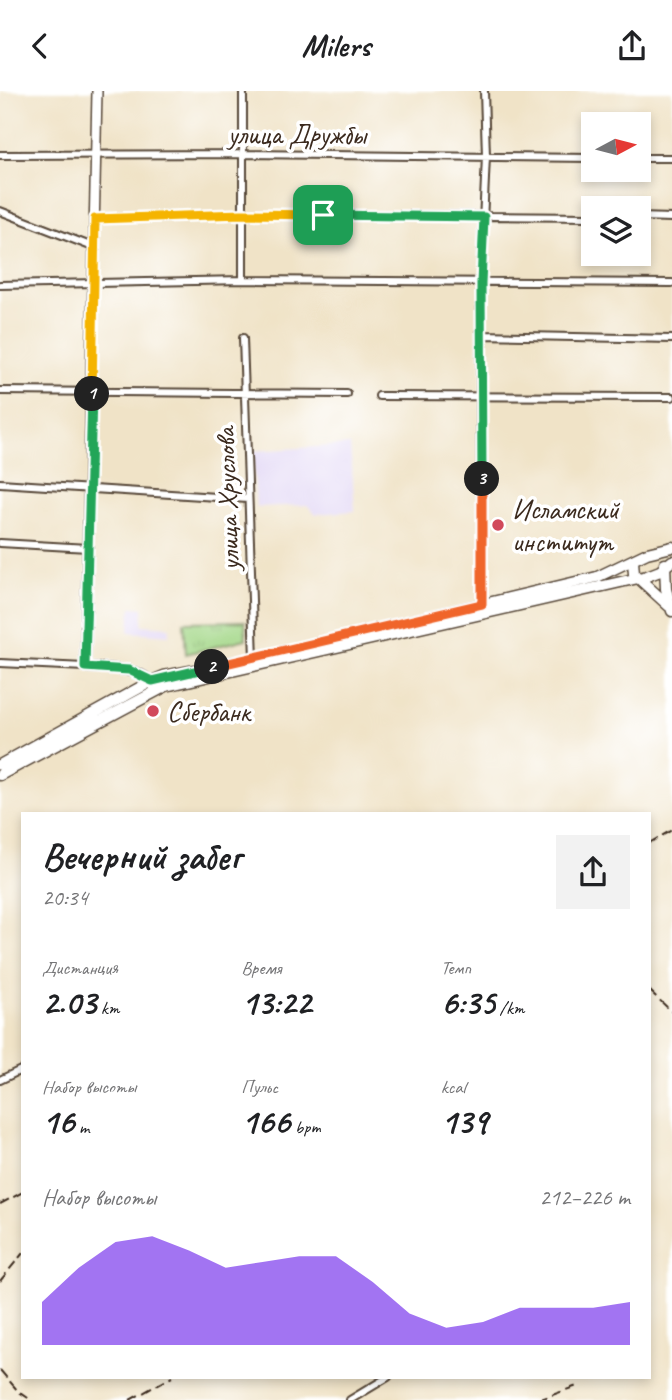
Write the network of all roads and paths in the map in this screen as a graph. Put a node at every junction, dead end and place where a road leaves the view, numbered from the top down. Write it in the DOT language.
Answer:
graph roads {
  1 [pos="97,91"];
  2 [pos="243,91"];
  3 [pos="484,91"];
  4 [pos="243,154"];
  5 [pos="0,155"];
  6 [pos="96,155"];
  7 [pos="486,156"];
  8 [pos="581,157"];
  9 [pos="651,158"];
  10 [pos="672,158"];
  11 [pos="0,211"];
  12 [pos="242,214"];
  13 [pos="484,217"];
  14 [pos="581,217"];
  15 [pos="651,218"];
  16 [pos="672,218"];
  17 [pos="95,219"];
  18 [pos="93,247"];
  19 [pos="243,280"];
  20 [pos="93,283"];
  21 [pos="481,283"];
  22 [pos="672,283"];
  23 [pos="0,285"];
  24 [pos="481,335"];
  25 [pos="243,338"];
  26 [pos="672,339"];
  27 [pos="0,391"];
  28 [pos="92,392"];
  29 [pos="244,393"];
  30 [pos="346,394"];
  31 [pos="480,395"];
  32 [pos="379,396"];
  33 [pos="672,397"];
  34 [pos="0,483"];
  35 [pos="90,489"];
  36 [pos="248,499"];
  37 [pos="0,543"];
  38 [pos="672,547"];
  39 [pos="88,548"];
  40 [pos="659,552"];
  41 [pos="633,561"];
  42 [pos="668,564"];
  43 [pos="639,577"];
  44 [pos="482,604"];
  45 [pos="671,609"];
  46 [pos="254,659"];
  47 [pos="0,663"];
  48 [pos="85,667"];
  49 [pos="154,685"];
  50 [pos="0,765"];
  51 [pos="0,775"];
  52 [pos="21,1070"];
  53 [pos="0,1080"];
  54 [pos="384,1379"];
  55 [pos="351,1400"];
  1 -- 6 [label="street"];
  2 -- 4 [label="street"];
  3 -- 7 [label="street"];
  4 -- 6 [label="street, улица Дружбы"];
  4 -- 7 [label="street, улица Дружбы"];
  4 -- 12 [label="street"];
  5 -- 6 [label="street, улица Дружбы"];
  6 -- 17 [label="street"];
  7 -- 8 [label="street, улица Дружбы"];
  7 -- 13 [label="street"];
  9 -- 10 [label="street"];
  11 -- 18 [label="street"];
  12 -- 13 [label="street"];
  12 -- 17 [label="street"];
  12 -- 19 [label="street"];
  13 -- 14 [label="street"];
  13 -- 21 [label="street"];
  15 -- 16 [label="street"];
  17 -- 18 [label="street"];
  18 -- 20 [label="street"];
  19 -- 20 [label="street"];
  19 -- 21 [label="street"];
  20 -- 23 [label="street"];
  20 -- 28 [label="street"];
  21 -- 22 [label="street"];
  21 -- 24 [label="street"];
  24 -- 26 [label="street"];
  24 -- 31 [label="street"];
  25 -- 29 [label="street, улица Хруслова"];
  27 -- 28 [label="street"];
  28 -- 29 [label="street"];
  28 -- 35 [label="street"];
  29 -- 30 [label="street"];
  29 -- 36 [label="street, улица Хруслова"];
  31 -- 32 [label="street"];
  31 -- 33 [label="street"];
  31 -- 44 [label="street"];
  34 -- 35 [label="street"];
  35 -- 36 [label="street"];
  35 -- 39 [label="street"];
  36 -- 46 [label="street, улица Хруслова"];
  37 -- 39 [label="street"];
  38 -- 40 [label="main road"];
  39 -- 48 [label="street"];
  40 -- 41 [label="main road"];
  40 -- 42 [label="main road"];
  41 -- 43 [label="main road"];
  41 -- 44 [label="main road"];
  42 -- 43 [label="main road"];
  42 -- 45 [label="main road"];
  43 -- 45 [label="main road"];
  43 -- 49 [label="main road"];
  44 -- 46 [label="main road"];
  46 -- 49 [label="main road"];
  47 -- 48 [label="street"];
  48 -- 49 [label="street"];
  49 -- 50 [label="main road"];
  49 -- 51 [label="main road"];
  52 -- 53 [label="street"];
  54 -- 55 [label="street"];
}
